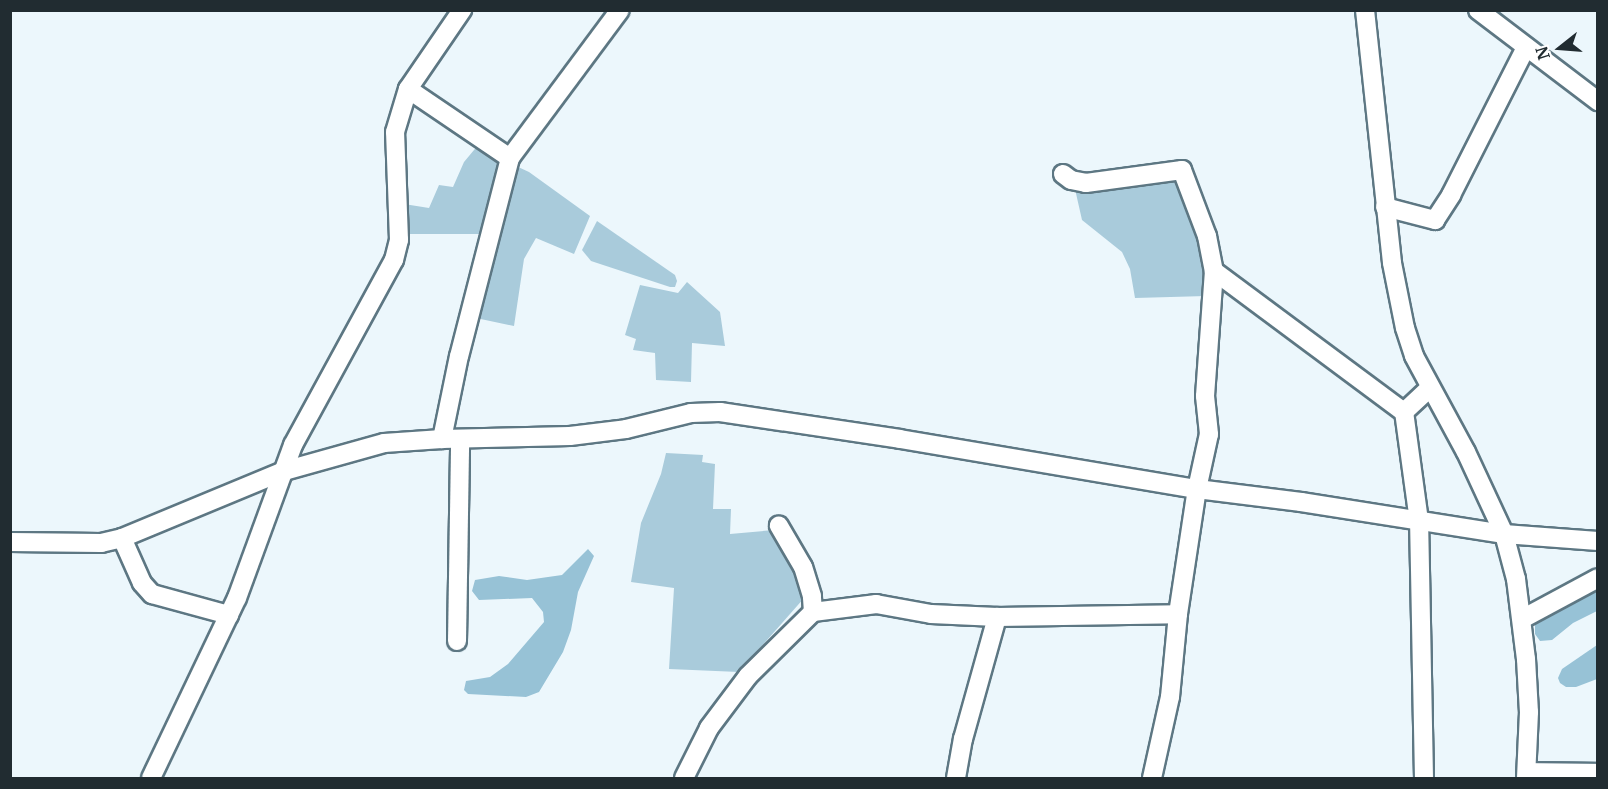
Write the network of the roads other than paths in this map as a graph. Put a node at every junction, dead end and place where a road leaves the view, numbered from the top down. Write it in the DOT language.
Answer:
graph roads {
  1 [pos="462,10"];
  2 [pos="620,10"];
  3 [pos="1365,10"];
  4 [pos="1478,10"];
  5 [pos="1526,47"];
  6 [pos="408,88"];
  7 [pos="1598,101"];
  8 [pos="510,158"];
  9 [pos="1063,174"];
  10 [pos="1385,207"];
  11 [pos="1214,271"];
  12 [pos="1430,388"];
  13 [pos="1404,412"];
  14 [pos="451,439"];
  15 [pos="284,471"];
  16 [pos="1197,489"];
  17 [pos="1419,521"];
  18 [pos="779,526"];
  19 [pos="1504,534"];
  20 [pos="122,537"];
  21 [pos="1598,541"];
  22 [pos="10,542"];
  23 [pos="1598,578"];
  24 [pos="813,612"];
  25 [pos="1178,614"];
  26 [pos="229,615"];
  27 [pos="997,617"];
  28 [pos="1522,619"];
  29 [pos="457,641"];
  30 [pos="1598,773"];
  31 [pos="1527,775"];
  32 [pos="152,778"];
  33 [pos="684,778"];
  34 [pos="956,778"];
  35 [pos="1152,778"];
  36 [pos="1424,778"];
  1 -- 6 [label="street"];
  2 -- 8 [label="street"];
  3 -- 10 [label="street"];
  4 -- 5 [label="street"];
  5 -- 7 [label="street"];
  5 -- 10 [label="street"];
  6 -- 8 [label="street"];
  6 -- 15 [label="street"];
  8 -- 14 [label="street"];
  9 -- 11 [label="street"];
  10 -- 12 [label="street"];
  11 -- 13 [label="street"];
  11 -- 16 [label="street"];
  12 -- 13 [label="street"];
  12 -- 19 [label="street"];
  13 -- 17 [label="street"];
  14 -- 15 [label="street"];
  14 -- 16 [label="street"];
  14 -- 29 [label="street"];
  15 -- 20 [label="street"];
  15 -- 26 [label="street"];
  16 -- 17 [label="street"];
  16 -- 25 [label="street"];
  17 -- 19 [label="street"];
  17 -- 36 [label="street"];
  18 -- 24 [label="street"];
  19 -- 21 [label="street"];
  19 -- 28 [label="street"];
  20 -- 22 [label="street"];
  20 -- 26 [label="street"];
  23 -- 28 [label="street"];
  24 -- 27 [label="street"];
  24 -- 33 [label="street"];
  25 -- 27 [label="street"];
  25 -- 35 [label="street"];
  26 -- 32 [label="street"];
  27 -- 34 [label="street"];
  28 -- 31 [label="street"];
  30 -- 31 [label="street"];
}
